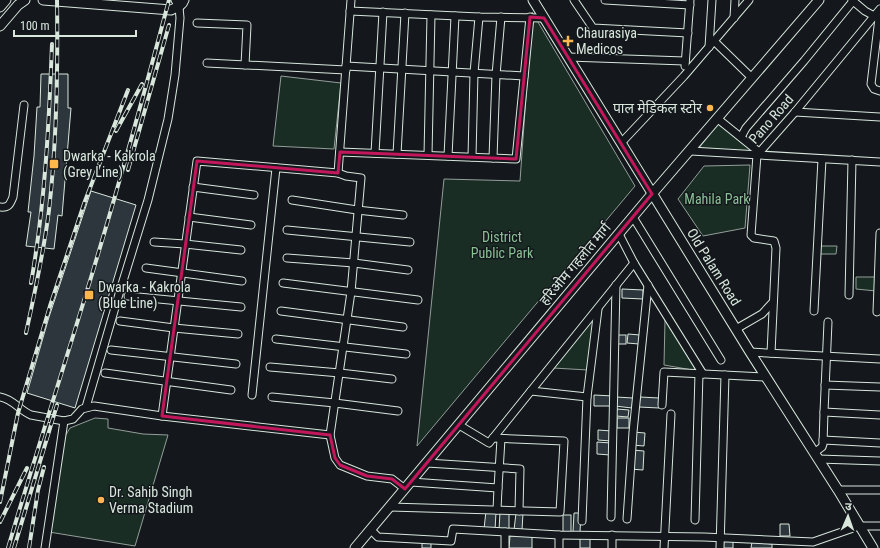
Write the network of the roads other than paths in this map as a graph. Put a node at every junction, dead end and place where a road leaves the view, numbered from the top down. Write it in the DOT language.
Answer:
graph roads {
  1 [pos="6,0"];
  2 [pos="25,0"];
  3 [pos="43,0"];
  4 [pos="351,0"];
  5 [pos="533,0"];
  6 [pos="574,0"];
  7 [pos="606,0"];
  8 [pos="712,0"];
  9 [pos="735,0"];
  10 [pos="749,0"];
  11 [pos="819,0"];
  12 [pos="853,0"];
  13 [pos="90,2"];
  14 [pos="179,2"];
  15 [pos="690,2"];
  16 [pos="0,7"];
  17 [pos="880,9"];
  18 [pos="350,11"];
  19 [pos="383,12"];
  20 [pos="404,14"];
  21 [pos="431,14"];
  22 [pos="455,16"];
  23 [pos="479,17"];
  24 [pos="501,17"];
  25 [pos="530,17"];
  26 [pos="878,17"];
  27 [pos="544,18"];
  28 [pos="734,18"];
  29 [pos="197,23"];
  30 [pos="0,26"];
  31 [pos="688,33"];
  32 [pos="711,44"];
  33 [pos="568,57"];
  34 [pos="685,62"];
  35 [pos="207,63"];
  36 [pos="245,65"];
  37 [pos="346,68"];
  38 [pos="380,68"];
  39 [pos="402,69"];
  40 [pos="429,71"];
  41 [pos="452,72"];
  42 [pos="474,73"];
  43 [pos="496,74"];
  44 [pos="524,76"];
  45 [pos="684,76"];
  46 [pos="752,78"];
  47 [pos="880,91"];
  48 [pos="24,105"];
  49 [pos="795,112"];
  50 [pos="880,117"];
  51 [pos="718,119"];
  52 [pos="740,137"];
  53 [pos="621,143"];
  54 [pos="691,151"];
  55 [pos="340,152"];
  56 [pos="375,153"];
  57 [pos="758,153"];
  58 [pos="397,154"];
  59 [pos="428,155"];
  60 [pos="448,156"];
  61 [pos="472,157"];
  62 [pos="493,158"];
  63 [pos="822,158"];
  64 [pos="852,160"];
  65 [pos="880,162"];
  66 [pos="276,168"];
  67 [pos="338,173"];
  68 [pos="193,187"];
  69 [pos="652,194"];
  70 [pos="254,195"];
  71 [pos="292,200"];
  72 [pos="0,207"];
  73 [pos="357,210"];
  74 [pos="404,215"];
  75 [pos="189,217"];
  76 [pos="633,217"];
  77 [pos="251,225"];
  78 [pos="288,230"];
  79 [pos="880,233"];
  80 [pos="619,234"];
  81 [pos="356,238"];
  82 [pos="154,242"];
  83 [pos="410,242"];
  84 [pos="185,244"];
  85 [pos="241,250"];
  86 [pos="287,258"];
  87 [pos="354,263"];
  88 [pos="634,263"];
  89 [pos="146,268"];
  90 [pos="408,270"];
  91 [pos="181,274"];
  92 [pos="242,281"];
  93 [pos="283,283"];
  94 [pos="616,285"];
  95 [pos="648,285"];
  96 [pos="351,292"];
  97 [pos="849,295"];
  98 [pos="128,296"];
  99 [pos="418,300"];
  100 [pos="177,301"];
  101 [pos="773,302"];
  102 [pos="241,307"];
  103 [pos="598,308"];
  104 [pos="281,311"];
  105 [pos="814,311"];
  106 [pos="877,312"];
  107 [pos="347,319"];
  108 [pos="120,321"];
  109 [pos="828,322"];
  110 [pos="403,327"];
  111 [pos="174,328"];
  112 [pos="736,329"];
  113 [pos="238,334"];
  114 [pos="276,339"];
  115 [pos="344,346"];
  116 [pos="111,350"];
  117 [pos="750,352"];
  118 [pos="771,353"];
  119 [pos="406,354"];
  120 [pos="826,356"];
  121 [pos="170,357"];
  122 [pos="880,359"];
  123 [pos="721,360"];
  124 [pos="236,364"];
  125 [pos="270,368"];
  126 [pos="105,373"];
  127 [pos="340,373"];
  128 [pos="701,373"];
  129 [pos="725,375"];
  130 [pos="766,377"];
  131 [pos="392,379"];
  132 [pos="166,382"];
  133 [pos="825,386"];
  134 [pos="880,387"];
  135 [pos="231,390"];
  136 [pos="531,391"];
  137 [pos="252,395"];
  138 [pos="272,396"];
  139 [pos="0,397"];
  140 [pos="587,397"];
  141 [pos="335,403"];
  142 [pos="662,405"];
  143 [pos="86,407"];
  144 [pos="398,411"];
  145 [pos="824,412"];
  146 [pos="671,414"];
  147 [pos="880,415"];
  148 [pos="162,416"];
  149 [pos="64,421"];
  150 [pos="459,425"];
  151 [pos="330,435"];
  152 [pos="493,438"];
  153 [pos="501,439"];
  154 [pos="823,440"];
  155 [pos="880,443"];
  156 [pos="816,456"];
  157 [pos="880,461"];
  158 [pos="427,463"];
  159 [pos="500,468"];
  160 [pos="408,485"];
  161 [pos="498,488"];
  162 [pos="838,490"];
  163 [pos="880,490"];
  164 [pos="390,507"];
  165 [pos="497,510"];
  166 [pos="520,511"];
  167 [pos="611,517"];
  168 [pos="627,519"];
  169 [pos="695,520"];
  170 [pos="582,521"];
  171 [pos="860,526"];
  172 [pos="880,526"];
  173 [pos="371,530"];
  174 [pos="506,532"];
  175 [pos="560,535"];
  176 [pos="612,535"];
  177 [pos="665,536"];
  178 [pos="720,537"];
  179 [pos="451,544"];
  180 [pos="777,544"];
  181 [pos="815,545"];
  182 [pos="45,548"];
  183 [pos="356,548"];
  184 [pos="505,548"];
  185 [pos="559,548"];
  186 [pos="612,548"];
  187 [pos="664,548"];
  188 [pos="720,548"];
  189 [pos="873,548"];
  1 -- 16 [label="street"];
  2 -- 30 [label="street"];
  3 -- 13 [label="street"];
  4 -- 18 [label="street"];
  5 -- 27 [label="street, Old Palam Road"];
  6 -- 31 [label="street"];
  7 -- 15 [label="street"];
  8 -- 32 [label="street"];
  9 -- 28 [label="street"];
  10 -- 28 [label="street"];
  11 -- 46 [label="street, हरिओम गहलोत मार्ग"];
  12 -- 26 [label="street"];
  12 -- 52 [label="street"];
  13 -- 14 [label="street"];
  14 -- 143 [label="street"];
  15 -- 31 [label="street"];
  17 -- 26 [label="street, Pano Road"];
  18 -- 19 [label="street"];
  18 -- 37 [label="street"];
  19 -- 20 [label="street"];
  19 -- 38 [label="street"];
  20 -- 21 [label="street"];
  20 -- 39 [label="street"];
  21 -- 22 [label="street"];
  21 -- 40 [label="street"];
  22 -- 23 [label="street"];
  22 -- 41 [label="street"];
  23 -- 24 [label="street"];
  23 -- 42 [label="street"];
  24 -- 25 [label="street"];
  24 -- 43 [label="street"];
  25 -- 27 [label="street"];
  25 -- 44 [label="street"];
  26 -- 47 [label="street"];
  26 -- 49 [label="street, Pano Road"];
  27 -- 33 [label="street, Old Palam Road"];
  28 -- 32 [label="street"];
  29 -- 36 [label="street"];
  31 -- 34 [label="street"];
  32 -- 45 [label="street"];
  32 -- 46 [label="street"];
  33 -- 34 [label="street"];
  33 -- 53 [label="street, Old Palam Road"];
  34 -- 45 [label="street"];
  35 -- 36 [label="street"];
  36 -- 37 [label="street"];
  37 -- 38 [label="street"];
  37 -- 55 [label="street"];
  38 -- 39 [label="street"];
  38 -- 56 [label="street"];
  39 -- 40 [label="street"];
  39 -- 58 [label="street"];
  40 -- 41 [label="street"];
  40 -- 59 [label="street"];
  41 -- 42 [label="street"];
  41 -- 60 [label="street"];
  42 -- 43 [label="street"];
  42 -- 61 [label="street"];
  43 -- 44 [label="street"];
  43 -- 62 [label="street"];
  44 -- 62 [label="street"];
  45 -- 53 [label="street"];
  46 -- 51 [label="street, हरिओम गहलोत मार्ग"];
  48 -- 72 [label="street"];
  49 -- 50 [label="street"];
  49 -- 57 [label="street, Pano Road"];
  51 -- 52 [label="street"];
  51 -- 54 [label="street, हरिओम गहलोत मार्ग"];
  52 -- 57 [label="street"];
  53 -- 69 [label="street, Old Palam Road"];
  54 -- 57 [label="street"];
  54 -- 69 [label="street, हरिओम गहलोत मार्ग"];
  55 -- 56 [label="street"];
  55 -- 67 [label="street"];
  56 -- 58 [label="street"];
  57 -- 63 [label="street"];
  57 -- 101 [label="street, Pano Road"];
  58 -- 59 [label="street"];
  59 -- 60 [label="street"];
  60 -- 61 [label="street"];
  61 -- 62 [label="street"];
  63 -- 64 [label="street"];
  63 -- 105 [label="street"];
  64 -- 65 [label="street"];
  64 -- 97 [label="street"];
  66 -- 67 [label="street"];
  66 -- 68 [label="street"];
  66 -- 137 [label="street"];
  67 -- 73 [label="street"];
  68 -- 70 [label="street"];
  68 -- 75 [label="street"];
  69 -- 76 [label="street, हरिओम गहलोत मार्ग"];
  69 -- 112 [label="street, Old Palam Road"];
  71 -- 73 [label="street"];
  73 -- 74 [label="street"];
  73 -- 81 [label="street"];
  75 -- 77 [label="street"];
  75 -- 84 [label="street"];
  76 -- 80 [label="street, हरिओम गहलोत मार्ग"];
  76 -- 123 [label="street"];
  78 -- 81 [label="street"];
  79 -- 106 [label="street"];
  80 -- 88 [label="street"];
  80 -- 150 [label="street, हरिओम गहलोत मार्ग"];
  81 -- 83 [label="street"];
  81 -- 87 [label="street"];
  82 -- 84 [label="street"];
  84 -- 85 [label="street"];
  84 -- 91 [label="street"];
  86 -- 87 [label="street"];
  87 -- 90 [label="street"];
  87 -- 96 [label="street"];
  88 -- 94 [label="street"];
  88 -- 95 [label="street"];
  89 -- 91 [label="street"];
  91 -- 92 [label="street"];
  91 -- 100 [label="street"];
  93 -- 96 [label="street"];
  94 -- 103 [label="street"];
  94 -- 167 [label="street"];
  95 -- 128 [label="street"];
  95 -- 168 [label="street"];
  96 -- 99 [label="street"];
  96 -- 107 [label="street"];
  98 -- 100 [label="street"];
  100 -- 102 [label="street"];
  100 -- 111 [label="street"];
  101 -- 112 [label="street"];
  101 -- 118 [label="street"];
  103 -- 136 [label="street"];
  103 -- 140 [label="street"];
  104 -- 107 [label="street"];
  107 -- 110 [label="street"];
  107 -- 115 [label="street"];
  108 -- 111 [label="street"];
  109 -- 120 [label="street"];
  111 -- 113 [label="street"];
  111 -- 121 [label="street"];
  112 -- 117 [label="street, Old Palam Road"];
  114 -- 115 [label="street"];
  115 -- 119 [label="street"];
  115 -- 127 [label="street"];
  116 -- 121 [label="street"];
  117 -- 118 [label="street"];
  117 -- 130 [label="street, Old Palam Road"];
  118 -- 120 [label="street"];
  120 -- 122 [label="street"];
  120 -- 133 [label="street"];
  121 -- 124 [label="street"];
  121 -- 132 [label="street"];
  125 -- 127 [label="street"];
  126 -- 132 [label="street"];
  127 -- 131 [label="street"];
  127 -- 141 [label="street"];
  128 -- 129 [label="street"];
  128 -- 142 [label="street"];
  128 -- 169 [label="street"];
  129 -- 130 [label="street"];
  129 -- 178 [label="street"];
  130 -- 156 [label="street, Old Palam Road"];
  132 -- 135 [label="street"];
  132 -- 148 [label="street"];
  133 -- 134 [label="street"];
  133 -- 145 [label="street"];
  136 -- 140 [label="street"];
  136 -- 152 [label="street"];
  138 -- 141 [label="street"];
  139 -- 149 [label="street"];
  140 -- 170 [label="street"];
  141 -- 144 [label="street"];
  141 -- 151 [label="street"];
  143 -- 148 [label="street"];
  143 -- 149 [label="street"];
  145 -- 147 [label="street"];
  145 -- 154 [label="street"];
  146 -- 177 [label="street"];
  148 -- 151 [label="street"];
  149 -- 182 [label="street"];
  150 -- 152 [label="street"];
  150 -- 158 [label="street, हरिओम गहलोत मार्ग"];
  151 -- 160 [label="street"];
  152 -- 153 [label="street"];
  153 -- 159 [label="street"];
  153 -- 166 [label="street"];
  154 -- 155 [label="street"];
  154 -- 156 [label="street"];
  156 -- 157 [label="street"];
  156 -- 162 [label="street, Old Palam Road"];
  158 -- 159 [label="street"];
  158 -- 160 [label="street, हरिओम गहलोत मार्ग"];
  159 -- 161 [label="street"];
  159 -- 166 [label="street"];
  160 -- 161 [label="street"];
  160 -- 164 [label="street, हरिओम गहलोत मार्ग"];
  161 -- 165 [label="street"];
  162 -- 163 [label="street"];
  162 -- 171 [label="street, Old Palam Road"];
  164 -- 165 [label="street"];
  164 -- 173 [label="street, हरिओम गहलोत मार्ग"];
  165 -- 166 [label="street"];
  171 -- 172 [label="street"];
  171 -- 181 [label="street"];
  171 -- 189 [label="street, Old Palam Road"];
  173 -- 179 [label="street"];
  173 -- 183 [label="street, हरिओम गहलोत मार्ग"];
  174 -- 175 [label="street"];
  174 -- 179 [label="street"];
  174 -- 184 [label="street"];
  175 -- 176 [label="street"];
  175 -- 185 [label="street"];
  176 -- 177 [label="street"];
  176 -- 186 [label="street"];
  177 -- 178 [label="street"];
  177 -- 187 [label="street"];
  178 -- 180 [label="street"];
  178 -- 188 [label="street"];
  180 -- 181 [label="street"];
}
